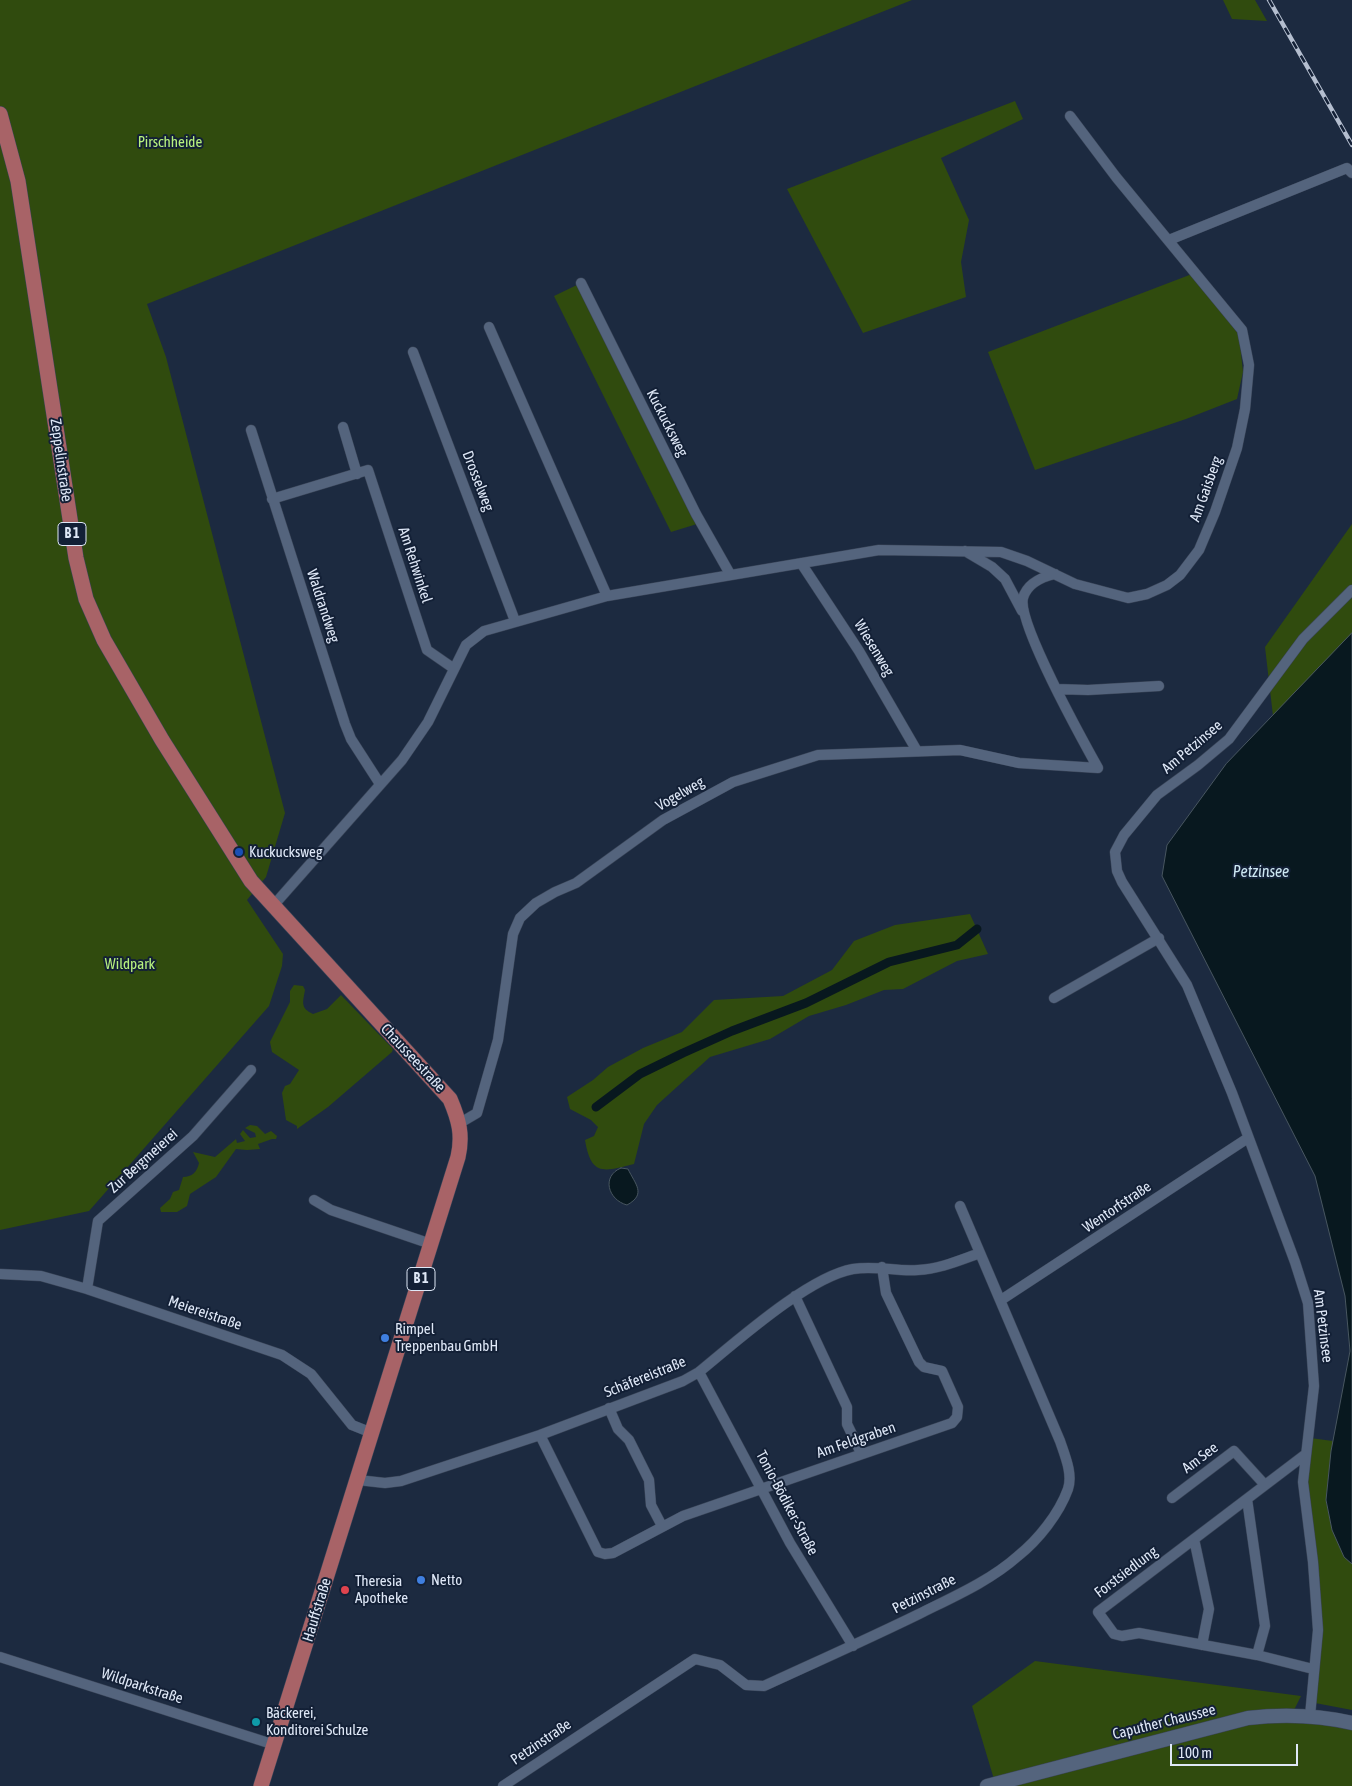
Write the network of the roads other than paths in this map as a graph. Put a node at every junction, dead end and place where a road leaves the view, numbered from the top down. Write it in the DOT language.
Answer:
graph roads {
  1 [pos="0,114"];
  2 [pos="1070,116"];
  3 [pos="1352,173"];
  4 [pos="1170,240"];
  5 [pos="581,282"];
  6 [pos="489,327"];
  7 [pos="413,352"];
  8 [pos="343,427"];
  9 [pos="251,430"];
  10 [pos="357,474"];
  11 [pos="272,499"];
  12 [pos="964,550"];
  13 [pos="801,563"];
  14 [pos="730,574"];
  15 [pos="1055,574"];
  16 [pos="1352,590"];
  17 [pos="607,596"];
  18 [pos="1023,612"];
  19 [pos="515,621"];
  20 [pos="454,668"];
  21 [pos="1160,686"];
  22 [pos="1056,689"];
  23 [pos="916,751"];
  24 [pos="380,784"];
  25 [pos="273,906"];
  26 [pos="1159,938"];
  27 [pos="1054,998"];
  28 [pos="251,1070"];
  29 [pos="460,1123"];
  30 [pos="1248,1138"];
  31 [pos="314,1200"];
  32 [pos="960,1206"];
  33 [pos="431,1244"];
  34 [pos="980,1253"];
  35 [pos="882,1267"];
  36 [pos="0,1274"];
  37 [pos="87,1289"];
  38 [pos="795,1296"];
  39 [pos="1001,1300"];
  40 [pos="698,1372"];
  41 [pos="609,1408"];
  42 [pos="372,1434"];
  43 [pos="540,1435"];
  44 [pos="862,1453"];
  45 [pos="1306,1454"];
  46 [pos="358,1480"];
  47 [pos="1265,1484"];
  48 [pos="760,1489"];
  49 [pos="1172,1498"];
  50 [pos="1247,1499"];
  51 [pos="662,1526"];
  52 [pos="1194,1539"];
  53 [pos="1202,1644"];
  54 [pos="853,1646"];
  55 [pos="1258,1655"];
  56 [pos="0,1657"];
  57 [pos="1313,1669"];
  58 [pos="1310,1716"];
  59 [pos="1352,1723"];
  60 [pos="275,1745"];
  61 [pos="261,1786"];
  62 [pos="503,1786"];
  63 [pos="987,1786"];
  1 -- 25 [label="main road, Zeppelinstraße / B 1"];
  2 -- 4 [label="street, Am Gaisberg"];
  3 -- 4 [label="street"];
  4 -- 15 [label="street, Am Gaisberg"];
  5 -- 14 [label="street, Kuckucksweg"];
  6 -- 17 [label="street"];
  7 -- 19 [label="street, Drosselweg"];
  8 -- 10 [label="street"];
  9 -- 11 [label="street, Waldrandweg"];
  10 -- 11 [label="street"];
  10 -- 20 [label="street, Am Rehwinkel"];
  11 -- 24 [label="street, Waldrandweg"];
  12 -- 13 [label="street"];
  12 -- 15 [label="street, Am Gaisberg"];
  12 -- 18 [label="street"];
  13 -- 14 [label="street"];
  13 -- 23 [label="street, Wiesenweg"];
  14 -- 17 [label="street"];
  15 -- 18 [label="street"];
  16 -- 26 [label="street, Am Petzinsee"];
  17 -- 19 [label="street"];
  18 -- 22 [label="street"];
  19 -- 20 [label="street"];
  20 -- 24 [label="street"];
  21 -- 22 [label="street"];
  22 -- 23 [label="street, Vogelweg"];
  23 -- 29 [label="street, Vogelweg"];
  24 -- 25 [label="street"];
  25 -- 29 [label="main road, Chausseestraße / B 1"];
  26 -- 27 [label="street"];
  26 -- 30 [label="street, Am Petzinsee"];
  28 -- 37 [label="street, Zur Bergmeierei"];
  29 -- 33 [label="main road, Chausseestraße / B 1"];
  30 -- 39 [label="street, Wentorfstraße"];
  30 -- 45 [label="street, Am Petzinsee"];
  31 -- 33 [label="street"];
  32 -- 34 [label="street, Petzinstraße"];
  33 -- 42 [label="main road, Chausseestraße / B 1"];
  34 -- 35 [label="street, Schäfereistraße"];
  34 -- 39 [label="street, Petzinstraße"];
  35 -- 38 [label="street, Schäfereistraße"];
  35 -- 44 [label="street, Am Feldgraben"];
  36 -- 37 [label="street, Meiereistraße"];
  37 -- 42 [label="street, Meiereistraße"];
  38 -- 40 [label="street, Schäfereistraße"];
  38 -- 44 [label="street"];
  39 -- 54 [label="street, Petzinstraße"];
  40 -- 41 [label="street, Schäfereistraße"];
  40 -- 48 [label="street, Tonio-Bödiker-Straße"];
  41 -- 43 [label="street, Schäfereistraße"];
  41 -- 51 [label="street"];
  42 -- 46 [label="main road, Hauffstraße / B 1"];
  43 -- 46 [label="street, Schäfereistraße"];
  43 -- 51 [label="street, Am Feldgraben"];
  44 -- 48 [label="street, Am Feldgraben"];
  45 -- 47 [label="street, Forstsiedlung"];
  45 -- 57 [label="street, Am Petzinsee"];
  46 -- 60 [label="main road, Hauffstraße / B 1"];
  47 -- 49 [label="street, Am See"];
  47 -- 50 [label="street, Forstsiedlung"];
  48 -- 51 [label="street, Am Feldgraben"];
  48 -- 54 [label="street, Tonio-Bödiker-Straße"];
  50 -- 52 [label="street, Forstsiedlung"];
  50 -- 55 [label="street"];
  52 -- 53 [label="street"];
  52 -- 53 [label="street, Forstsiedlung"];
  53 -- 55 [label="street, Forstsiedlung"];
  54 -- 62 [label="street, Petzinstraße"];
  55 -- 57 [label="street, Forstsiedlung"];
  56 -- 60 [label="street, Wildparkstraße"];
  57 -- 58 [label="street, Am Petzinsee"];
  58 -- 59 [label="street, Caputher Chaussee"];
  58 -- 63 [label="street, Caputher Chaussee"];
  60 -- 61 [label="main road, Hauffstraße / B 1"];
}
